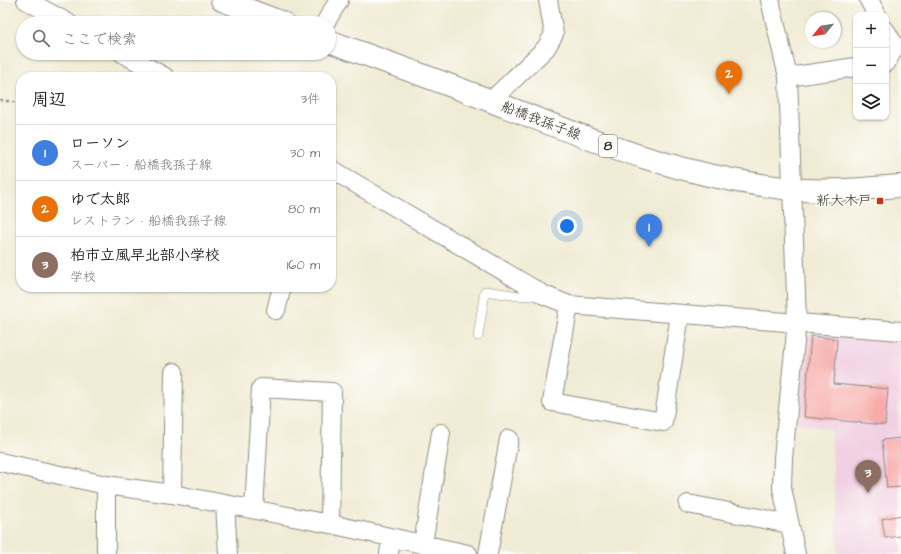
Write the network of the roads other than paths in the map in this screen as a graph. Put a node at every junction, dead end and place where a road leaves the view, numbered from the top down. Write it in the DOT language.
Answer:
graph roads {
  1 [pos="26,0"];
  2 [pos="222,0"];
  3 [pos="339,0"];
  4 [pos="548,0"];
  5 [pos="770,0"];
  6 [pos="869,0"];
  7 [pos="245,4"];
  8 [pos="875,12"];
  9 [pos="55,16"];
  10 [pos="269,16"];
  11 [pos="329,16"];
  12 [pos="889,37"];
  13 [pos="336,44"];
  14 [pos="135,60"];
  15 [pos="889,60"];
  16 [pos="853,67"];
  17 [pos="156,72"];
  18 [pos="788,78"];
  19 [pos="491,101"];
  20 [pos="336,172"];
  21 [pos="901,186"];
  22 [pos="793,189"];
  23 [pos="281,292"];
  24 [pos="544,295"];
  25 [pos="569,304"];
  26 [pos="276,310"];
  27 [pos="680,315"];
  28 [pos="797,322"];
  29 [pos="901,331"];
  30 [pos="478,336"];
  31 [pos="174,372"];
  32 [pos="441,433"];
  33 [pos="508,439"];
  34 [pos="0,462"];
  35 [pos="106,485"];
  36 [pos="172,494"];
  37 [pos="225,504"];
  38 [pos="688,504"];
  39 [pos="254,509"];
  40 [pos="330,524"];
  41 [pos="789,524"];
  42 [pos="423,544"];
  43 [pos="390,546"];
  44 [pos="106,554"];
  45 [pos="228,554"];
  46 [pos="468,554"];
  47 [pos="488,554"];
  48 [pos="796,554"];
  1 -- 9 [label="street"];
  2 -- 7 [label="main road"];
  3 -- 11 [label="street"];
  4 -- 19 [label="street"];
  5 -- 18 [label="street"];
  6 -- 8 [label="street"];
  7 -- 10 [label="main road"];
  12 -- 15 [label="street"];
  13 -- 19 [label="main road, 船橋我孫子線 / 8"];
  14 -- 17 [label="street"];
  16 -- 18 [label="street"];
  18 -- 22 [label="street"];
  19 -- 22 [label="main road, 船橋我孫子線 / 8"];
  20 -- 24 [label="street"];
  21 -- 22 [label="main road, 船橋我孫子線 / 8"];
  22 -- 28 [label="street"];
  23 -- 26 [label="street"];
  24 -- 25 [label="street"];
  24 -- 30 [label="lane"];
  25 -- 27 [label="street"];
  25 -- 27 [label="street"];
  27 -- 28 [label="street"];
  28 -- 29 [label="street"];
  28 -- 41 [label="street"];
  31 -- 36 [label="street"];
  32 -- 42 [label="street"];
  33 -- 47 [label="street"];
  34 -- 35 [label="street"];
  35 -- 36 [label="street"];
  35 -- 44 [label="street"];
  36 -- 37 [label="street"];
  37 -- 39 [label="street"];
  37 -- 45 [label="street"];
  38 -- 41 [label="street"];
  39 -- 40 [label="street"];
  39 -- 40 [label="street"];
  40 -- 43 [label="street"];
  41 -- 48 [label="street"];
  42 -- 43 [label="street"];
  42 -- 46 [label="street"];
}
